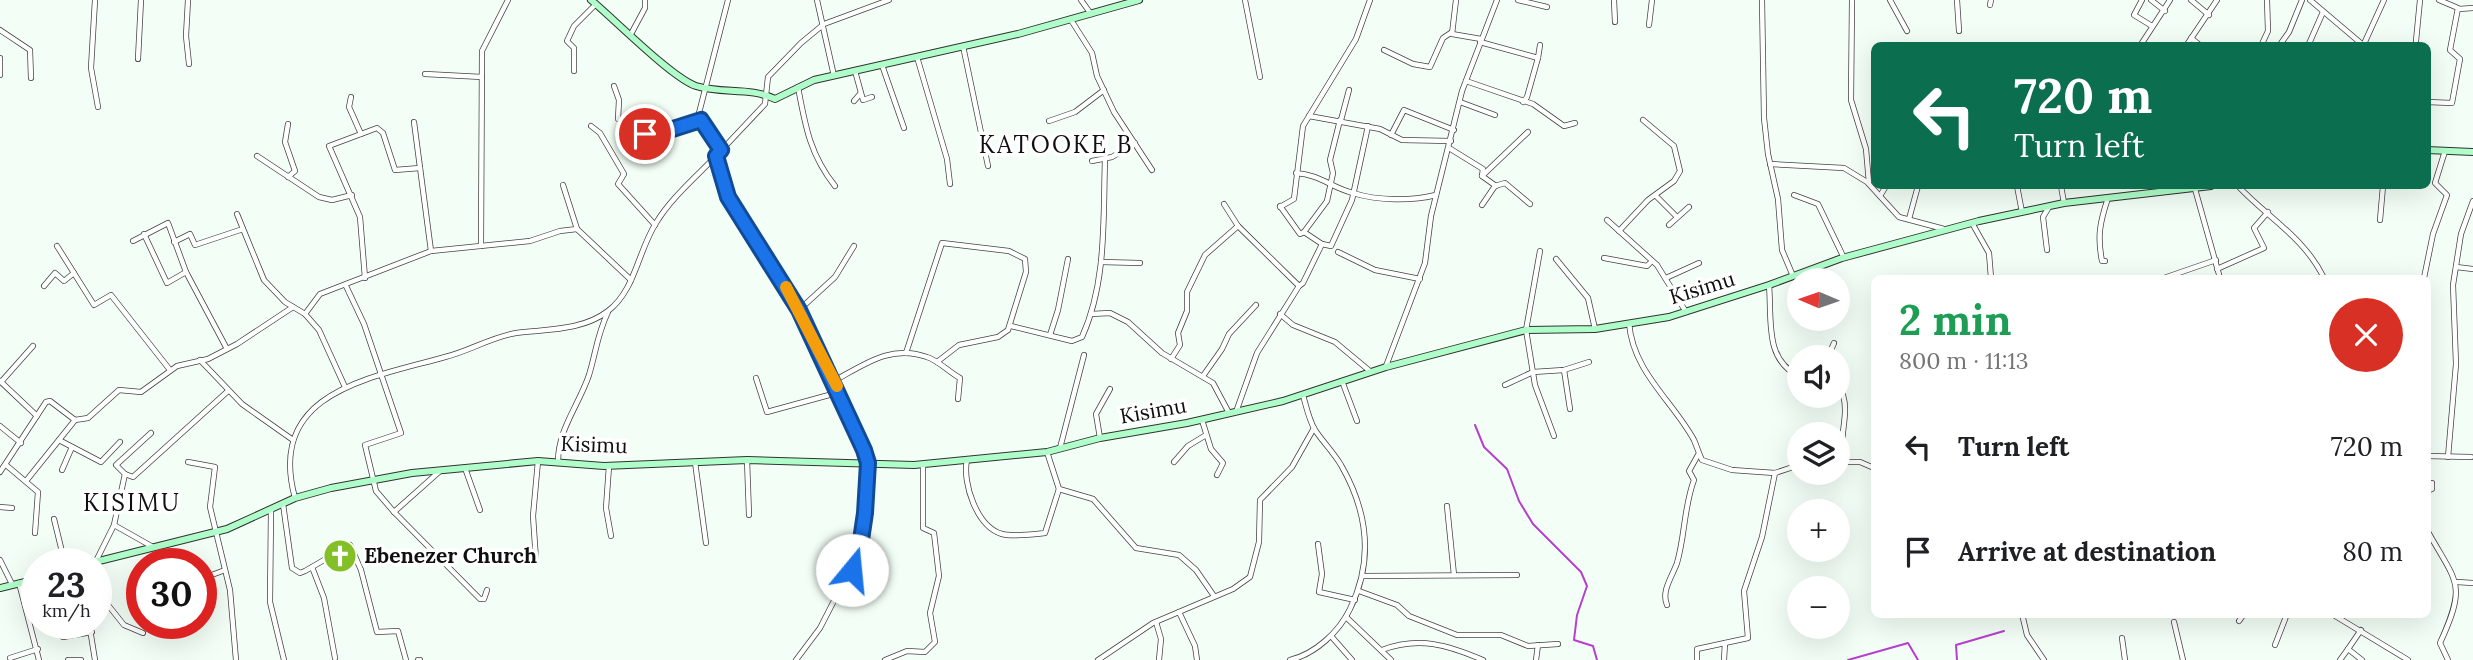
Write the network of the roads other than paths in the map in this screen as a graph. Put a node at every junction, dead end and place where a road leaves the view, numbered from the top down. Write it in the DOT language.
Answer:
graph roads {
  1 [pos="95,0"];
  2 [pos="141,0"];
  3 [pos="188,0"];
  4 [pos="508,0"];
  5 [pos="645,0"];
  6 [pos="728,0"];
  7 [pos="817,0"];
  8 [pos="889,0"];
  9 [pos="1082,0"];
  10 [pos="1139,0"];
  11 [pos="1245,0"];
  12 [pos="1370,0"];
  13 [pos="1456,0"];
  14 [pos="1497,0"];
  15 [pos="1518,0"];
  16 [pos="1614,0"];
  17 [pos="1652,0"];
  18 [pos="1762,0"];
  19 [pos="1852,0"];
  20 [pos="1890,0"];
  21 [pos="1957,0"];
  22 [pos="2142,0"];
  23 [pos="2151,0"];
  24 [pos="2170,0"];
  25 [pos="2191,0"];
  26 [pos="2217,0"];
  27 [pos="2267,0"];
  28 [pos="2302,0"];
  29 [pos="2310,0"];
  30 [pos="2385,0"];
  31 [pos="2420,0"];
  32 [pos="2438,0"];
  33 [pos="593,2"];
  34 [pos="1547,7"];
  35 [pos="2473,8"];
  36 [pos="2459,9"];
  37 [pos="2165,11"];
  38 [pos="2323,12"];
  39 [pos="1091,15"];
  40 [pos="2208,15"];
  41 [pos="1071,20"];
  42 [pos="1615,22"];
  43 [pos="824,24"];
  44 [pos="1649,25"];
  45 [pos="2152,26"];
  46 [pos="0,30"];
  47 [pos="1906,31"];
  48 [pos="1959,31"];
  49 [pos="1452,32"];
  50 [pos="631,34"];
  51 [pos="2191,38"];
  52 [pos="1481,40"];
  53 [pos="2416,41"];
  54 [pos="2142,42"];
  55 [pos="2188,42"];
  56 [pos="2196,42"];
  57 [pos="2263,42"];
  58 [pos="2284,42"];
  59 [pos="2310,42"];
  60 [pos="2358,42"];
  61 [pos="2364,42"];
  62 [pos="1540,45"];
  63 [pos="963,46"];
  64 [pos="1384,50"];
  65 [pos="917,57"];
  66 [pos="0,58"];
  67 [pos="1538,58"];
  68 [pos="138,59"];
  69 [pos="189,64"];
  70 [pos="882,65"];
  71 [pos="575,71"];
  72 [pos="855,71"];
  73 [pos="425,74"];
  74 [pos="0,75"];
  75 [pos="834,76"];
  76 [pos="1260,76"];
  77 [pos="482,77"];
  78 [pos="32,78"];
  79 [pos="1466,81"];
  80 [pos="614,86"];
  81 [pos="798,86"];
  82 [pos="704,88"];
  83 [pos="1104,90"];
  84 [pos="1349,90"];
  85 [pos="861,93"];
  86 [pos="767,94"];
  87 [pos="351,97"];
  88 [pos="872,97"];
  89 [pos="854,101"];
  90 [pos="1460,102"];
  91 [pos="1522,102"];
  92 [pos="2431,102"];
  93 [pos="98,107"];
  94 [pos="1495,115"];
  95 [pos="1309,116"];
  96 [pos="701,120"];
  97 [pos="1340,120"];
  98 [pos="1643,120"];
  99 [pos="1049,121"];
  100 [pos="415,122"];
  101 [pos="1575,123"];
  102 [pos="288,124"];
  103 [pos="591,126"];
  104 [pos="1368,126"];
  105 [pos="904,128"];
  106 [pos="1454,130"];
  107 [pos="1528,132"];
  108 [pos="360,134"];
  109 [pos="1391,135"];
  110 [pos="1451,141"];
  111 [pos="1135,143"];
  112 [pos="1449,148"];
  113 [pos="721,150"];
  114 [pos="2431,150"];
  115 [pos="2445,151"];
  116 [pos="2473,152"];
  117 [pos="257,156"];
  118 [pos="716,156"];
  119 [pos="1105,159"];
  120 [pos="1092,160"];
  121 [pos="1770,164"];
  122 [pos="988,166"];
  123 [pos="420,168"];
  124 [pos="1152,170"];
  125 [pos="1296,173"];
  126 [pos="1482,176"];
  127 [pos="288,177"];
  128 [pos="1332,183"];
  129 [pos="950,184"];
  130 [pos="1869,184"];
  131 [pos="564,185"];
  132 [pos="835,186"];
  133 [pos="1496,186"];
  134 [pos="1874,189"];
  135 [pos="1884,189"];
  136 [pos="1918,189"];
  137 [pos="2018,189"];
  138 [pos="2062,189"];
  139 [pos="2183,189"];
  140 [pos="2191,189"];
  141 [pos="2241,189"];
  142 [pos="2383,189"];
  143 [pos="352,194"];
  144 [pos="1353,194"];
  145 [pos="1437,195"];
  146 [pos="1794,195"];
  147 [pos="1656,196"];
  148 [pos="1880,196"];
  149 [pos="2108,198"];
  150 [pos="2473,201"];
  151 [pos="2064,203"];
  152 [pos="1224,204"];
  153 [pos="1530,204"];
  154 [pos="1482,205"];
  155 [pos="2049,206"];
  156 [pos="1689,207"];
  157 [pos="2022,212"];
  158 [pos="2268,212"];
  159 [pos="237,214"];
  160 [pos="1677,217"];
  161 [pos="1909,219"];
  162 [pos="1607,220"];
  163 [pos="2380,220"];
  164 [pos="1972,223"];
  165 [pos="655,225"];
  166 [pos="1669,225"];
  167 [pos="1238,226"];
  168 [pos="243,229"];
  169 [pos="577,229"];
  170 [pos="1951,229"];
  171 [pos="1304,232"];
  172 [pos="1619,232"];
  173 [pos="144,234"];
  174 [pos="133,241"];
  175 [pos="174,242"];
  176 [pos="1322,244"];
  177 [pos="57,246"];
  178 [pos="481,246"];
  179 [pos="854,246"];
  180 [pos="2047,250"];
  181 [pos="431,251"];
  182 [pos="1540,251"];
  183 [pos="1338,252"];
  184 [pos="1847,256"];
  185 [pos="1604,258"];
  186 [pos="1068,259"];
  187 [pos="1556,259"];
  188 [pos="2216,260"];
  189 [pos="1651,261"];
  190 [pos="2105,261"];
  191 [pos="1101,262"];
  192 [pos="1140,263"];
  193 [pos="1699,263"];
  194 [pos="2456,267"];
  195 [pos="1790,268"];
  196 [pos="1815,268"];
  197 [pos="2217,268"];
  198 [pos="2473,270"];
  199 [pos="186,272"];
  200 [pos="74,274"];
  201 [pos="1991,275"];
  202 [pos="2173,275"];
  203 [pos="2219,275"];
  204 [pos="2323,275"];
  205 [pos="2425,275"];
  206 [pos="365,278"];
  207 [pos="1666,278"];
  208 [pos="1787,278"];
  209 [pos="1420,279"];
  210 [pos="631,280"];
  211 [pos="1769,285"];
  212 [pos="44,286"];
  213 [pos="345,286"];
  214 [pos="1299,286"];
  215 [pos="1255,304"];
  216 [pos="293,307"];
  217 [pos="799,310"];
  218 [pos="608,312"];
  219 [pos="1687,313"];
  220 [pos="305,314"];
  221 [pos="1091,314"];
  222 [pos="1280,314"];
  223 [pos="1629,323"];
  224 [pos="1011,326"];
  225 [pos="1595,329"];
  226 [pos="1526,330"];
  227 [pos="1050,335"];
  228 [pos="33,346"];
  229 [pos="227,349"];
  230 [pos="906,353"];
  231 [pos="1084,355"];
  232 [pos="1171,359"];
  233 [pos="200,360"];
  234 [pos="937,362"];
  235 [pos="1589,362"];
  236 [pos="1386,367"];
  237 [pos="1787,369"];
  238 [pos="170,370"];
  239 [pos="1564,370"];
  240 [pos="1371,372"];
  241 [pos="1533,372"];
  242 [pos="380,375"];
  243 [pos="1203,376"];
  244 [pos="756,378"];
  245 [pos="1,381"];
  246 [pos="834,381"];
  247 [pos="1342,381"];
  248 [pos="1505,385"];
  249 [pos="345,387"];
  250 [pos="1110,389"];
  251 [pos="228,391"];
  252 [pos="840,392"];
  253 [pos="1303,395"];
  254 [pos="958,399"];
  255 [pos="1570,409"];
  256 [pos="1233,412"];
  257 [pos="37,416"];
  258 [pos="1202,419"];
  259 [pos="75,420"];
  260 [pos="1357,421"];
  261 [pos="0,426"];
  262 [pos="1314,428"];
  263 [pos="151,433"];
  264 [pos="1206,435"];
  265 [pos="1554,436"];
  266 [pos="1100,438"];
  267 [pos="59,440"];
  268 [pos="293,440"];
  269 [pos="120,442"];
  270 [pos="21,443"];
  271 [pos="72,447"];
  272 [pos="1060,448"];
  273 [pos="1047,452"];
  274 [pos="1699,454"];
  275 [pos="108,456"];
  276 [pos="2431,456"];
  277 [pos="2448,457"];
  278 [pos="2470,457"];
  279 [pos="747,460"];
  280 [pos="967,460"];
  281 [pos="538,461"];
  282 [pos="188,462"];
  283 [pos="558,462"];
  284 [pos="695,462"];
  285 [pos="1174,462"];
  286 [pos="1850,462"];
  287 [pos="868,463"];
  288 [pos="923,464"];
  289 [pos="6,465"];
  290 [pos="116,465"];
  291 [pos="609,466"];
  292 [pos="465,467"];
  293 [pos="1871,467"];
  294 [pos="1787,469"];
  295 [pos="62,470"];
  296 [pos="442,470"];
  297 [pos="0,472"];
  298 [pos="1775,473"];
  299 [pos="125,474"];
  300 [pos="1217,475"];
  301 [pos="372,478"];
  302 [pos="26,481"];
  303 [pos="2432,482"];
  304 [pos="1059,489"];
  305 [pos="2431,489"];
  306 [pos="295,498"];
  307 [pos="284,504"];
  308 [pos="1447,506"];
  309 [pos="0,507"];
  310 [pos="12,508"];
  311 [pos="271,509"];
  312 [pos="480,510"];
  313 [pos="394,512"];
  314 [pos="750,515"];
  315 [pos="54,519"];
  316 [pos="114,525"];
  317 [pos="215,532"];
  318 [pos="35,533"];
  319 [pos="611,537"];
  320 [pos="2431,537"];
  321 [pos="706,543"];
  322 [pos="1318,544"];
  323 [pos="153,547"];
  324 [pos="61,548"];
  325 [pos="102,548"];
  326 [pos="112,557"];
  327 [pos="0,560"];
  328 [pos="536,560"];
  329 [pos="312,567"];
  330 [pos="225,570"];
  331 [pos="217,573"];
  332 [pos="1454,575"];
  333 [pos="1517,575"];
  334 [pos="1364,576"];
  335 [pos="21,582"];
  336 [pos="2457,582"];
  337 [pos="15,583"];
  338 [pos="2473,583"];
  339 [pos="0,588"];
  340 [pos="487,590"];
  341 [pos="1359,591"];
  342 [pos="1214,596"];
  343 [pos="1354,600"];
  344 [pos="1667,606"];
  345 [pos="112,610"];
  346 [pos="1179,612"];
  347 [pos="1346,617"];
  348 [pos="2023,618"];
  349 [pos="2241,618"];
  350 [pos="2285,618"];
  351 [pos="2339,618"];
  352 [pos="2239,621"];
  353 [pos="1156,622"];
  354 [pos="2175,622"];
  355 [pos="126,626"];
  356 [pos="2361,630"];
  357 [pos="1466,635"];
  358 [pos="1332,636"];
  359 [pos="2122,638"];
  360 [pos="93,639"];
  361 [pos="1558,643"];
  362 [pos="1725,643"];
  363 [pos="1447,645"];
  364 [pos="1538,645"];
  365 [pos="2275,645"];
  366 [pos="38,649"];
  367 [pos="2348,649"];
  368 [pos="1382,650"];
  369 [pos="10,658"];
  370 [pos="335,658"];
  371 [pos="39,660"];
  372 [pos="68,660"];
  373 [pos="81,660"];
  374 [pos="95,660"];
  375 [pos="236,660"];
  376 [pos="284,660"];
  377 [pos="406,660"];
  378 [pos="796,660"];
  379 [pos="886,660"];
  380 [pos="1098,660"];
  381 [pos="1159,660"];
  382 [pos="1197,660"];
  383 [pos="1290,660"];
  384 [pos="1352,660"];
  385 [pos="1391,660"];
  386 [pos="1483,660"];
  387 [pos="1536,660"];
  388 [pos="1697,660"];
  389 [pos="1724,660"];
  390 [pos="2044,660"];
  391 [pos="2125,660"];
  392 [pos="2183,660"];
  393 [pos="2340,660"];
  394 [pos="2362,660"];
  395 [pos="2408,660"];
  396 [pos="2448,660"];
  1 -- 93 [label="street"];
  2 -- 68 [label="street"];
  3 -- 69 [label="street"];
  4 -- 77 [label="street"];
  5 -- 50 [label="street"];
  6 -- 82 [label="street"];
  7 -- 43 [label="street"];
  8 -- 43 [label="street"];
  9 -- 39 [label="street"];
  10 -- 39 [label="street"];
  11 -- 76 [label="street"];
  12 -- 95 [label="street"];
  13 -- 49 [label="street"];
  14 -- 52 [label="street"];
  15 -- 34 [label="street"];
  16 -- 42 [label="street"];
  17 -- 44 [label="street"];
  18 -- 121 [label="street"];
  19 -- 130 [label="street"];
  20 -- 47 [label="street"];
  21 -- 48 [label="street"];
  22 -- 45 [label="street"];
  23 -- 37 [label="street"];
  24 -- 37 [label="street"];
  25 -- 40 [label="street"];
  26 -- 40 [label="street"];
  27 -- 57 [label="street"];
  28 -- 58 [label="street"];
  29 -- 38 [label="street"];
  30 -- 61 [label="street"];
  31 -- 53 [label="street"];
  32 -- 36 [label="street"];
  33 -- 50 [label="street"];
  33 -- 71 [label="street"];
  35 -- 36 [label="street"];
  36 -- 92 [label="street"];
  37 -- 45 [label="street"];
  38 -- 59 [label="street"];
  38 -- 60 [label="street"];
  39 -- 41 [label="street"];
  40 -- 51 [label="street"];
  41 -- 63 [label="street"];
  41 -- 83 [label="street"];
  43 -- 75 [label="street"];
  43 -- 86 [label="street"];
  45 -- 54 [label="street"];
  46 -- 78 [label="street"];
  49 -- 52 [label="street"];
  49 -- 64 [label="street"];
  50 -- 82 [label="street"];
  51 -- 55 [label="street"];
  51 -- 56 [label="street"];
  52 -- 67 [label="street"];
  52 -- 79 [label="street"];
  62 -- 67 [label="street"];
  63 -- 65 [label="street"];
  63 -- 122 [label="street"];
  65 -- 70 [label="street"];
  65 -- 129 [label="street"];
  66 -- 74 [label="street"];
  67 -- 91 [label="street"];
  70 -- 72 [label="street"];
  70 -- 105 [label="street"];
  72 -- 75 [label="street"];
  72 -- 85 [label="street"];
  73 -- 77 [label="street"];
  75 -- 81 [label="street"];
  77 -- 178 [label="street"];
  79 -- 90 [label="street"];
  79 -- 91 [label="street"];
  80 -- 96 [label="street"];
  81 -- 86 [label="street"];
  81 -- 132 [label="street"];
  82 -- 86 [label="street"];
  82 -- 96 [label="street"];
  83 -- 99 [label="street"];
  83 -- 111 [label="street"];
  84 -- 97 [label="street"];
  85 -- 88 [label="street"];
  85 -- 89 [label="street"];
  86 -- 113 [label="street"];
  87 -- 108 [label="street"];
  90 -- 94 [label="street"];
  90 -- 106 [label="street"];
  91 -- 101 [label="street"];
  95 -- 97 [label="street"];
  95 -- 125 [label="street"];
  96 -- 113 [label="street"];
  97 -- 104 [label="street"];
  97 -- 128 [label="street"];
  98 -- 147 [label="street"];
  100 -- 123 [label="street"];
  102 -- 127 [label="street"];
  103 -- 165 [label="street"];
  104 -- 109 [label="street"];
  104 -- 144 [label="street"];
  106 -- 109 [label="street"];
  106 -- 110 [label="street"];
  107 -- 126 [label="street"];
  108 -- 123 [label="street"];
  108 -- 143 [label="street"];
  109 -- 110 [label="street"];
  110 -- 112 [label="street"];
  111 -- 119 [label="street"];
  111 -- 124 [label="street"];
  112 -- 126 [label="street"];
  112 -- 145 [label="street"];
  113 -- 118 [label="street"];
  114 -- 115 [label="street"];
  115 -- 116 [label="street"];
  115 -- 205 [label="street"];
  117 -- 127 [label="street"];
  118 -- 165 [label="street"];
  118 -- 217 [label="street"];
  119 -- 120 [label="street"];
  119 -- 191 [label="street"];
  121 -- 130 [label="street"];
  121 -- 195 [label="street"];
  123 -- 181 [label="street"];
  125 -- 128 [label="street"];
  125 -- 171 [label="street"];
  126 -- 133 [label="street"];
  127 -- 143 [label="street"];
  128 -- 144 [label="street"];
  128 -- 171 [label="street"];
  131 -- 169 [label="street"];
  133 -- 153 [label="street"];
  133 -- 154 [label="street"];
  134 -- 148 [label="street"];
  135 -- 148 [label="street"];
  136 -- 161 [label="street"];
  137 -- 157 [label="street"];
  138 -- 151 [label="street"];
  139 -- 149 [label="street, Kisimu"];
  140 -- 188 [label="street"];
  141 -- 158 [label="street"];
  142 -- 163 [label="street"];
  143 -- 206 [label="street"];
  144 -- 145 [label="street"];
  144 -- 176 [label="street"];
  145 -- 209 [label="street"];
  146 -- 184 [label="street"];
  147 -- 160 [label="street"];
  147 -- 172 [label="street"];
  148 -- 161 [label="street"];
  149 -- 151 [label="street, Kisimu"];
  149 -- 190 [label="street"];
  150 -- 194 [label="street"];
  151 -- 155 [label="street, Kisimu"];
  152 -- 167 [label="street"];
  155 -- 157 [label="street, Kisimu"];
  155 -- 180 [label="street"];
  156 -- 160 [label="street"];
  157 -- 164 [label="street, Kisimu"];
  158 -- 197 [label="street"];
  158 -- 204 [label="street"];
  159 -- 168 [label="street"];
  160 -- 166 [label="street"];
  161 -- 170 [label="street"];
  162 -- 172 [label="street"];
  164 -- 170 [label="street, Kisimu"];
  164 -- 201 [label="street"];
  165 -- 210 [label="street"];
  167 -- 214 [label="street"];
  167 -- 232 [label="street"];
  168 -- 175 [label="street"];
  168 -- 216 [label="street"];
  169 -- 178 [label="street"];
  169 -- 210 [label="street"];
  170 -- 184 [label="street, Kisimu"];
  171 -- 176 [label="street"];
  172 -- 189 [label="street"];
  173 -- 174 [label="street"];
  173 -- 175 [label="street"];
  173 -- 199 [label="street"];
  175 -- 199 [label="street"];
  176 -- 214 [label="street"];
  177 -- 200 [label="street"];
  178 -- 181 [label="street"];
  179 -- 217 [label="street"];
  181 -- 206 [label="street"];
  182 -- 226 [label="street"];
  183 -- 209 [label="street"];
  184 -- 196 [label="street, Kisimu"];
  185 -- 189 [label="street"];
  186 -- 227 [label="street"];
  187 -- 225 [label="street"];
  188 -- 197 [label="street"];
  188 -- 202 [label="street"];
  189 -- 207 [label="street"];
  191 -- 192 [label="street"];
  191 -- 221 [label="street"];
  193 -- 207 [label="street"];
  194 -- 198 [label="street"];
  194 -- 277 [label="street"];
  197 -- 203 [label="street"];
  199 -- 229 [label="street"];
  200 -- 212 [label="street"];
  200 -- 238 [label="street"];
  206 -- 213 [label="street"];
  207 -- 219 [label="street"];
  208 -- 211 [label="street, Kisimu"];
  209 -- 236 [label="street"];
  210 -- 218 [label="street"];
  211 -- 219 [label="street, Kisimu"];
  211 -- 237 [label="street"];
  213 -- 220 [label="street"];
  213 -- 242 [label="street"];
  214 -- 222 [label="street"];
  215 -- 243 [label="street"];
  216 -- 220 [label="street"];
  216 -- 229 [label="street"];
  217 -- 246 [label="street"];
  218 -- 242 [label="street"];
  218 -- 283 [label="street"];
  219 -- 223 [label="street, Kisimu"];
  220 -- 249 [label="street"];
  221 -- 227 [label="street"];
  221 -- 232 [label="street"];
  222 -- 240 [label="street"];
  222 -- 256 [label="street"];
  223 -- 225 [label="street, Kisimu"];
  223 -- 274 [label="street"];
  224 -- 227 [label="street"];
  224 -- 230 [label="street"];
  224 -- 234 [label="street"];
  225 -- 226 [label="street, Kisimu"];
  226 -- 236 [label="street, Kisimu"];
  226 -- 241 [label="street"];
  228 -- 245 [label="street"];
  229 -- 233 [label="street"];
  230 -- 234 [label="street"];
  230 -- 246 [label="street"];
  231 -- 272 [label="street"];
  232 -- 243 [label="street"];
  233 -- 238 [label="street"];
  233 -- 251 [label="street"];
  234 -- 254 [label="street"];
  235 -- 239 [label="street"];
  236 -- 240 [label="street, Kisimu"];
  238 -- 259 [label="street"];
  239 -- 241 [label="street"];
  239 -- 255 [label="street"];
  240 -- 247 [label="street, Kisimu"];
  241 -- 248 [label="street"];
  241 -- 265 [label="street"];
  242 -- 249 [label="street"];
  242 -- 301 [label="street"];
  243 -- 256 [label="street"];
  244 -- 252 [label="street"];
  245 -- 257 [label="street"];
  246 -- 252 [label="street"];
  247 -- 253 [label="street, Kisimu"];
  247 -- 260 [label="street"];
  249 -- 268 [label="street"];
  250 -- 266 [label="street"];
  251 -- 268 [label="street"];
  251 -- 299 [label="street"];
  252 -- 287 [label="street"];
  253 -- 256 [label="street, Kisimu"];
  253 -- 262 [label="street"];
  256 -- 258 [label="street, Kisimu"];
  257 -- 259 [label="street"];
  257 -- 270 [label="street"];
  258 -- 264 [label="street"];
  258 -- 266 [label="street, Kisimu"];
  259 -- 267 [label="street"];
  261 -- 270 [label="street"];
  262 -- 334 [label="street"];
  262 -- 342 [label="street"];
  263 -- 290 [label="street"];
  264 -- 285 [label="street"];
  264 -- 300 [label="street"];
  266 -- 272 [label="street, Kisimu"];
  267 -- 271 [label="street"];
  267 -- 302 [label="street"];
  268 -- 306 [label="street"];
  269 -- 275 [label="street"];
  270 -- 289 [label="street"];
  271 -- 275 [label="street"];
  271 -- 295 [label="street"];
  272 -- 273 [label="street, Kisimu"];
  273 -- 280 [label="street, Kisimu"];
  273 -- 304 [label="street"];
  274 -- 298 [label="street"];
  274 -- 344 [label="street"];
  275 -- 290 [label="street"];
  276 -- 277 [label="street"];
  277 -- 278 [label="street"];
  279 -- 284 [label="street, Kisimu"];
  279 -- 287 [label="street, Kisimu"];
  279 -- 314 [label="street"];
  280 -- 288 [label="street, Kisimu"];
  280 -- 304 [label="street"];
  281 -- 283 [label="street, Kisimu"];
  281 -- 292 [label="street, Kisimu"];
  281 -- 328 [label="street"];
  282 -- 317 [label="street"];
  283 -- 291 [label="street, Kisimu"];
  284 -- 291 [label="street, Kisimu"];
  284 -- 321 [label="street"];
  286 -- 293 [label="street"];
  287 -- 288 [label="street, Kisimu"];
  287 -- 378 [label="street"];
  288 -- 379 [label="street"];
  289 -- 297 [label="street"];
  289 -- 302 [label="street"];
  290 -- 299 [label="street"];
  291 -- 319 [label="street"];
  292 -- 296 [label="street, Kisimu"];
  292 -- 312 [label="street"];
  294 -- 298 [label="street"];
  296 -- 301 [label="street, Kisimu"];
  296 -- 313 [label="street"];
  298 -- 362 [label="street"];
  299 -- 316 [label="street"];
  301 -- 306 [label="street, Kisimu"];
  301 -- 313 [label="street"];
  302 -- 318 [label="street"];
  303 -- 305 [label="street"];
  304 -- 342 [label="street"];
  306 -- 307 [label="street, Kisimu"];
  307 -- 311 [label="street, Kisimu"];
  307 -- 329 [label="street"];
  308 -- 332 [label="street"];
  309 -- 310 [label="street"];
  311 -- 317 [label="street, Kisimu"];
  311 -- 376 [label="street"];
  313 -- 340 [label="street"];
  315 -- 324 [label="street"];
  316 -- 323 [label="street"];
  316 -- 325 [label="street"];
  317 -- 323 [label="street, Kisimu"];
  317 -- 330 [label="street"];
  320 -- 336 [label="street"];
  322 -- 343 [label="street"];
  323 -- 326 [label="street, Kisimu"];
  327 -- 337 [label="street"];
  329 -- 370 [label="street"];
  329 -- 377 [label="street"];
  330 -- 331 [label="street"];
  330 -- 375 [label="street"];
  332 -- 333 [label="street"];
  332 -- 334 [label="street"];
  334 -- 341 [label="street"];
  335 -- 337 [label="street"];
  336 -- 338 [label="street"];
  336 -- 396 [label="street"];
  337 -- 339 [label="street"];
  337 -- 366 [label="street"];
  341 -- 343 [label="street"];
  341 -- 357 [label="street"];
  342 -- 346 [label="street"];
  343 -- 347 [label="street"];
  345 -- 355 [label="street"];
  346 -- 353 [label="street"];
  346 -- 382 [label="street"];
  347 -- 358 [label="street"];
  347 -- 368 [label="street"];
  348 -- 390 [label="street"];
  349 -- 352 [label="street"];
  350 -- 365 [label="street"];
  351 -- 356 [label="street"];
  353 -- 380 [label="street"];
  353 -- 381 [label="street"];
  354 -- 392 [label="street"];
  356 -- 367 [label="street"];
  356 -- 395 [label="street"];
  357 -- 363 [label="street"];
  357 -- 364 [label="street"];
  358 -- 383 [label="street"];
  358 -- 384 [label="street"];
  359 -- 391 [label="street"];
  360 -- 374 [label="street"];
  361 -- 364 [label="street"];
  362 -- 388 [label="street"];
  362 -- 389 [label="street"];
  363 -- 368 [label="street"];
  363 -- 386 [label="street"];
  364 -- 387 [label="street"];
  366 -- 369 [label="street"];
  366 -- 371 [label="street"];
  367 -- 393 [label="street"];
  367 -- 394 [label="street"];
  368 -- 385 [label="street"];
  372 -- 373 [label="street"];
}
